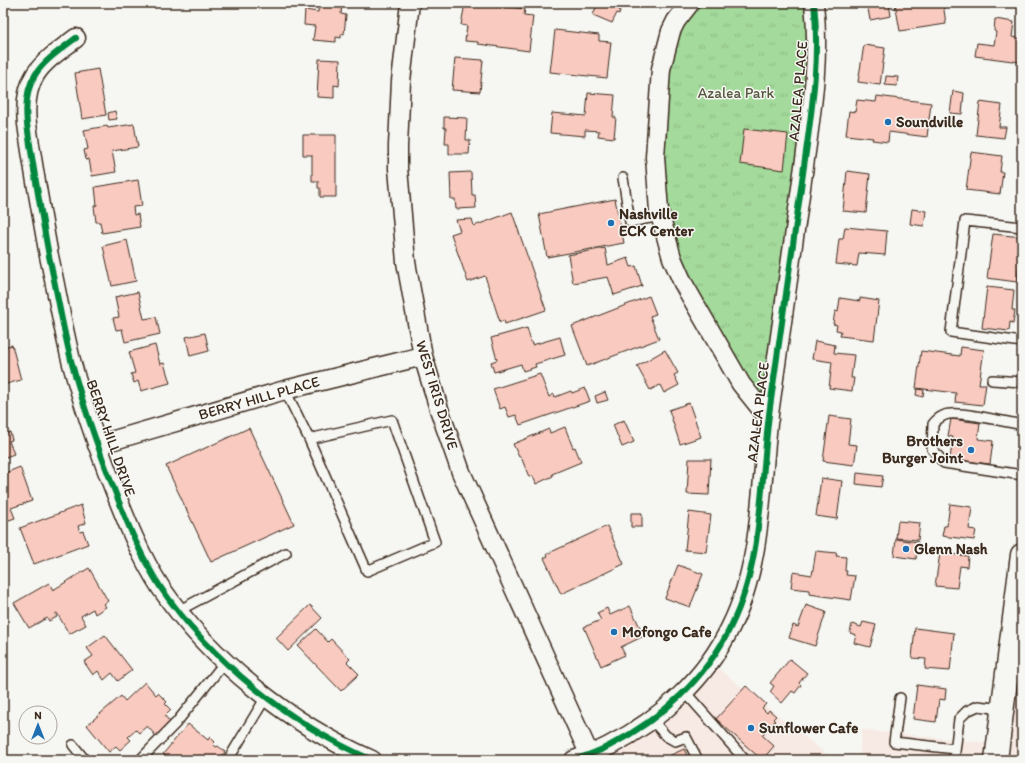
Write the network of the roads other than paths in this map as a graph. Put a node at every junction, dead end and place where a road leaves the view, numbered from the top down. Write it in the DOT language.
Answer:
graph roads {
  1 [pos="410,3"];
  2 [pos="690,3"];
  3 [pos="814,3"];
  4 [pos="76,38"];
  5 [pos="623,178"];
  6 [pos="660,216"];
  7 [pos="1022,227"];
  8 [pos="1022,342"];
  9 [pos="423,356"];
  10 [pos="992,380"];
  11 [pos="1022,382"];
  12 [pos="285,390"];
  13 [pos="769,420"];
  14 [pos="1022,425"];
  15 [pos="309,439"];
  16 [pos="97,445"];
  17 [pos="1022,475"];
  18 [pos="286,553"];
  19 [pos="1022,556"];
  20 [pos="1019,610"];
  21 [pos="178,611"];
  22 [pos="226,662"];
  23 [pos="685,692"];
  24 [pos="266,697"];
  25 [pos="900,698"];
  26 [pos="1003,709"];
  27 [pos="652,720"];
  28 [pos="73,745"];
  29 [pos="955,749"];
  30 [pos="585,758"];
  31 [pos="85,760"];
  32 [pos="140,760"];
  33 [pos="228,760"];
  34 [pos="372,760"];
  35 [pos="698,760"];
  36 [pos="745,760"];
  37 [pos="954,760"];
  38 [pos="996,760"];
  1 -- 9 [label="street, WEST IRIS DRIVE"];
  2 -- 6 [label="street, AZALEA PLACE"];
  3 -- 13 [label="street, AZALEA PLACE"];
  4 -- 16 [label="street, BERRY HILL DRIVE"];
  5 -- 6 [label="lane"];
  6 -- 13 [label="street, AZALEA PLACE"];
  7 -- 8 [label="lane"];
  9 -- 12 [label="street, BERRY HILL PLACE"];
  9 -- 30 [label="street, WEST IRIS DRIVE"];
  10 -- 11 [label="lane"];
  12 -- 15 [label="lane"];
  12 -- 16 [label="street, BERRY HILL PLACE"];
  13 -- 23 [label="street, AZALEA PLACE"];
  14 -- 17 [label="lane"];
  15 -- 15 [label="lane"];
  16 -- 21 [label="street, BERRY HILL DRIVE"];
  18 -- 21 [label="lane"];
  19 -- 20 [label="main road"];
  20 -- 26 [label="main road"];
  21 -- 22 [label="street, BERRY HILL DRIVE"];
  22 -- 24 [label="street, BERRY HILL DRIVE"];
  22 -- 32 [label="lane"];
  23 -- 27 [label="street, AZALEA PLACE"];
  23 -- 36 [label="lane"];
  24 -- 33 [label="lane"];
  24 -- 34 [label="street, BERRY HILL DRIVE"];
  25 -- 29 [label="lane"];
  26 -- 29 [label="lane"];
  26 -- 38 [label="main road"];
  27 -- 30 [label="street, AZALEA PLACE"];
  27 -- 35 [label="lane"];
  28 -- 31 [label="lane"];
  29 -- 37 [label="lane"];
}
